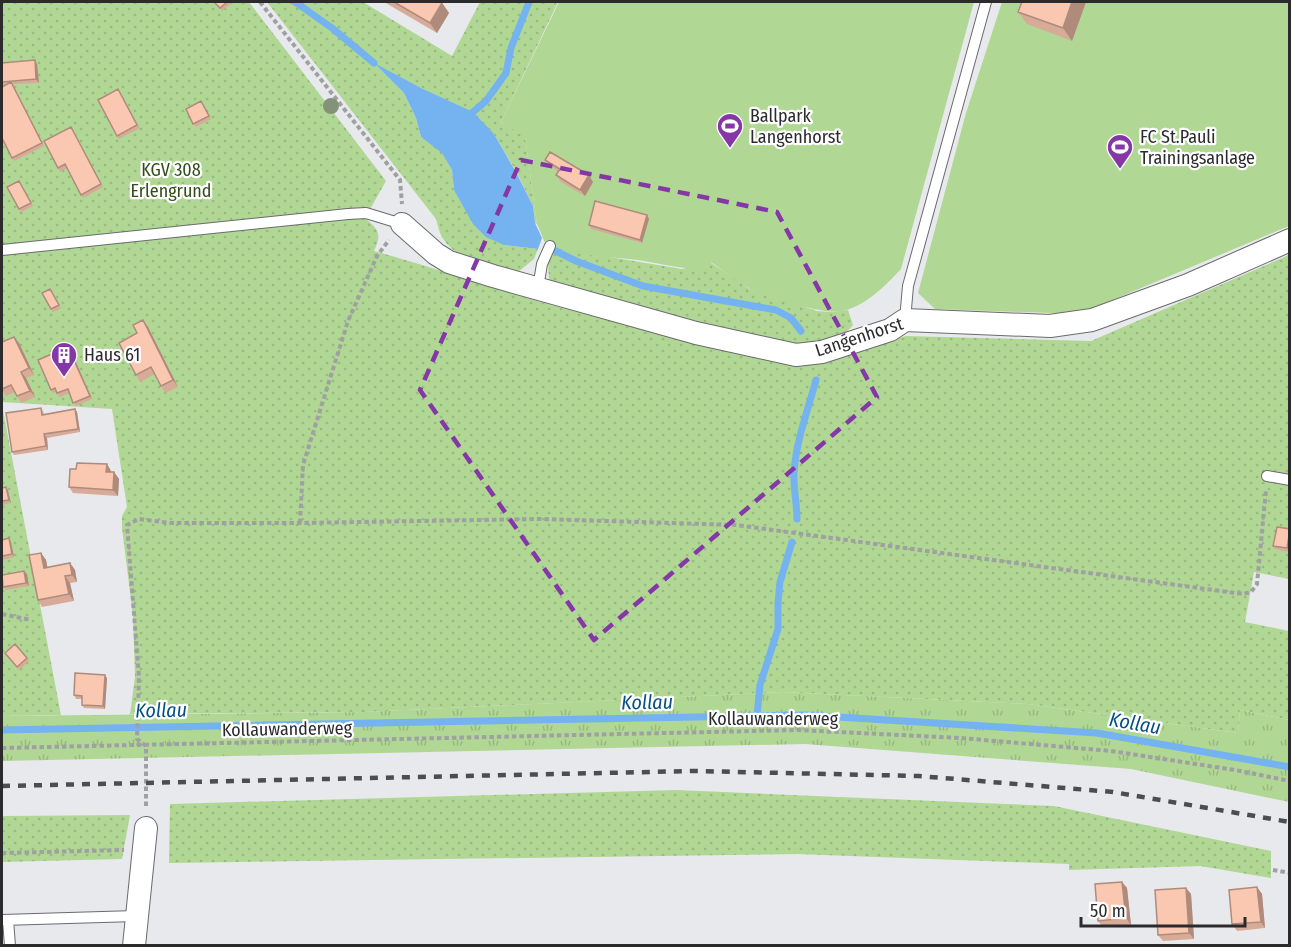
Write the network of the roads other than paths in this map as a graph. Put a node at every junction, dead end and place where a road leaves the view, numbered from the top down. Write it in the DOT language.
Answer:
graph roads {
  1 [pos="986,2"];
  2 [pos="402,224"];
  3 [pos="1290,240"];
  4 [pos="550,246"];
  5 [pos="2,250"];
  6 [pos="538,288"];
  7 [pos="905,320"];
  8 [pos="1267,476"];
  9 [pos="1290,480"];
  10 [pos="146,828"];
  11 [pos="136,916"];
  12 [pos="5,920"];
  13 [pos="10,945"];
  14 [pos="134,945"];
  1 -- 7 [label="lane"];
  2 -- 5 [label="lane"];
  2 -- 6 [label="street, Langenhorst"];
  3 -- 7 [label="street, Langenhorst"];
  4 -- 6 [label="lane"];
  6 -- 7 [label="street, Langenhorst"];
  8 -- 9 [label="lane"];
  10 -- 11 [label="street"];
  11 -- 12 [label="lane"];
  11 -- 14 [label="street"];
  12 -- 13 [label="lane"];
}
